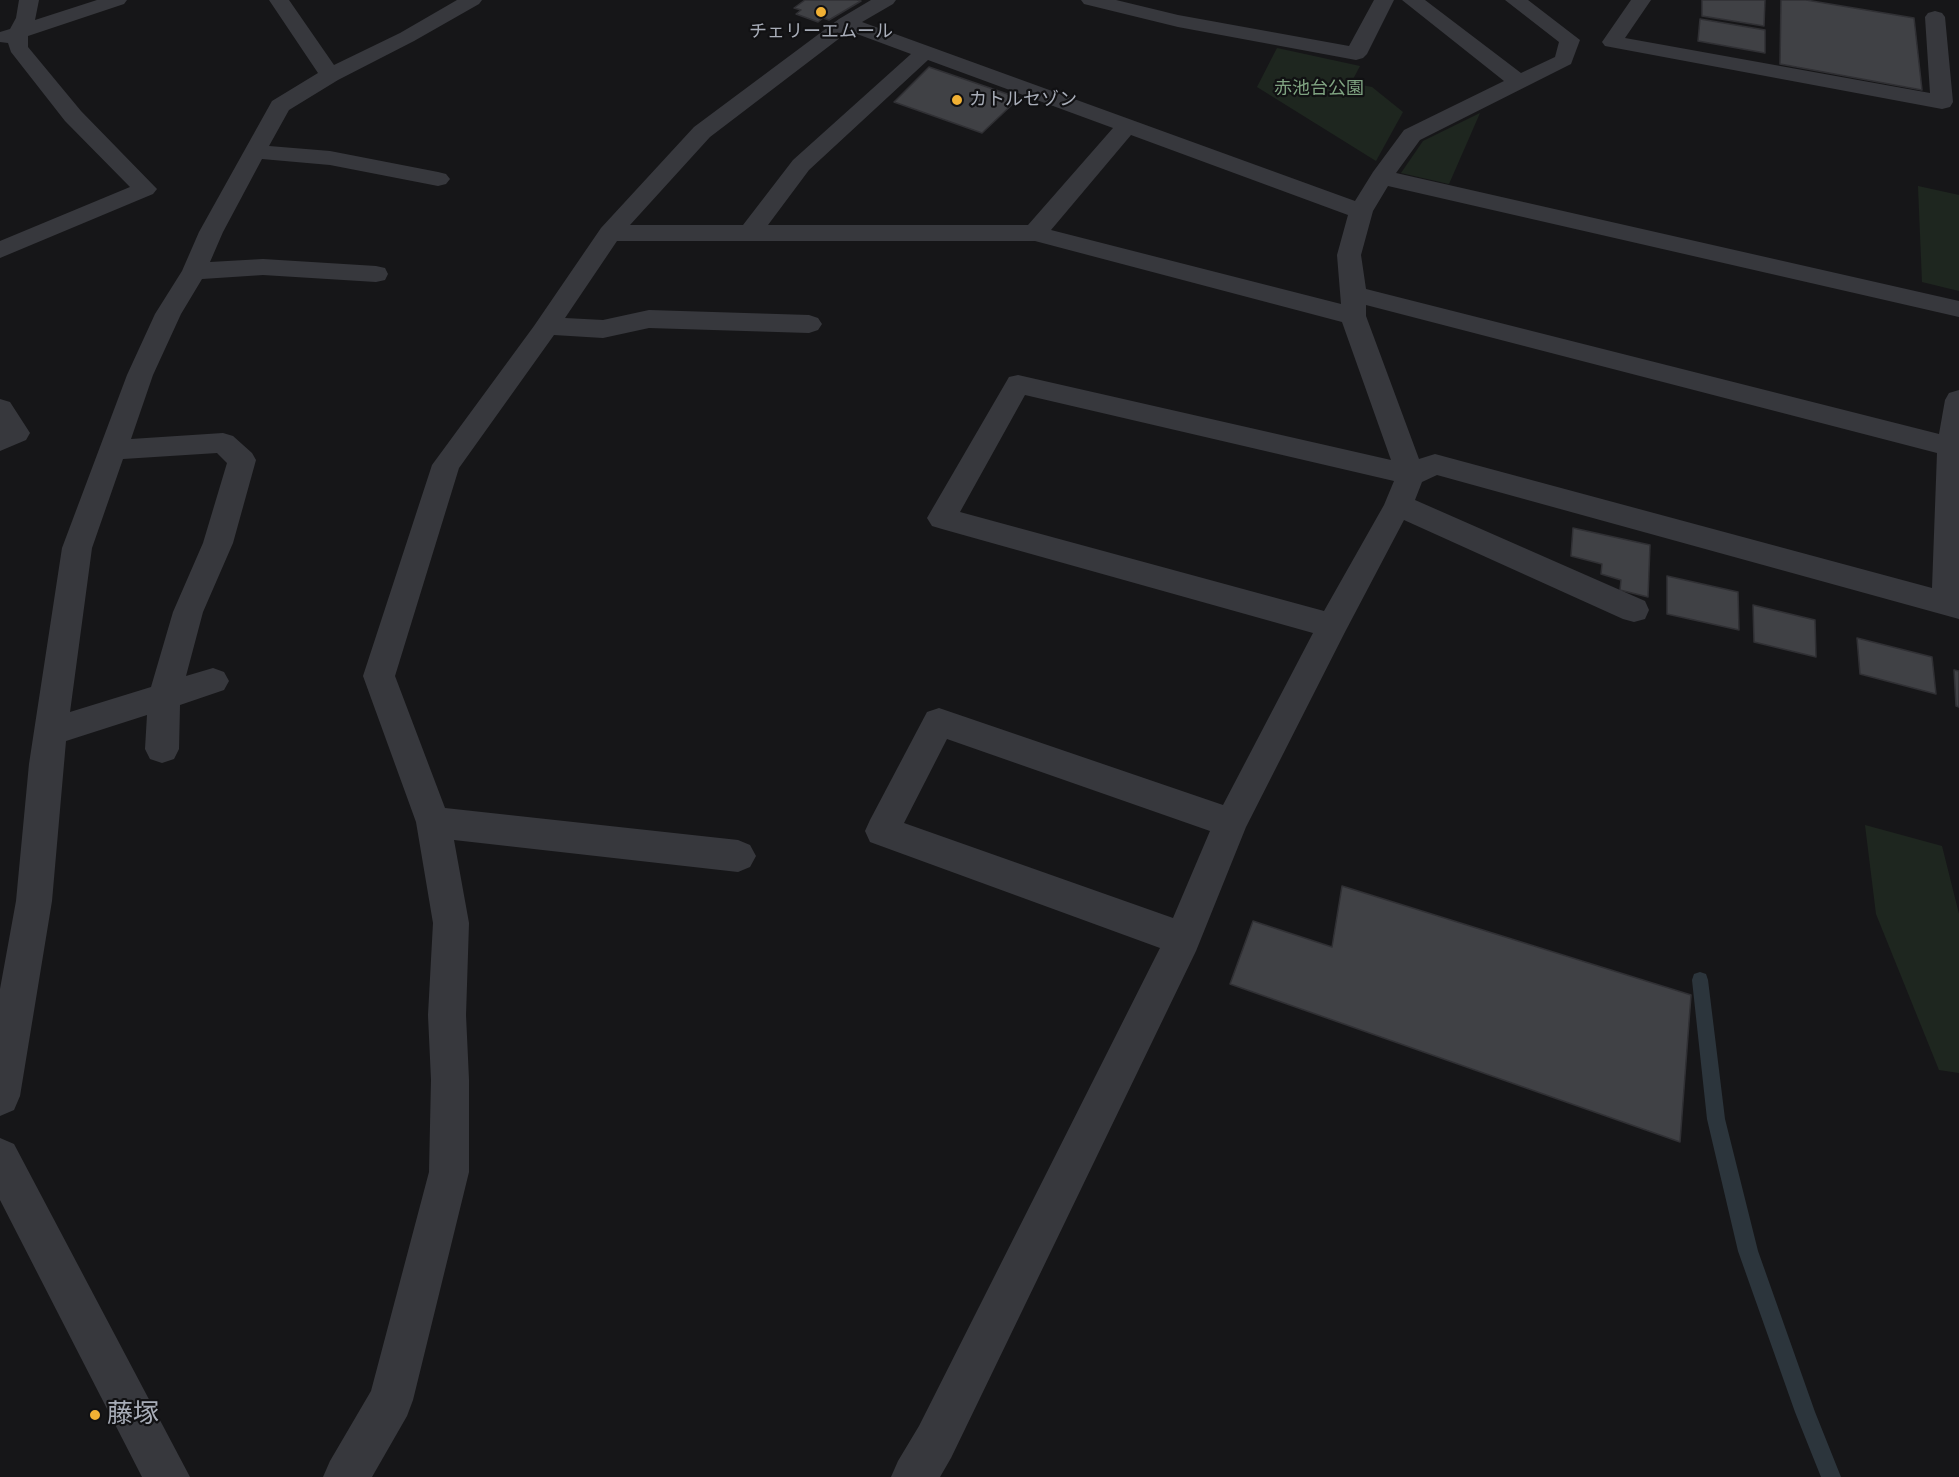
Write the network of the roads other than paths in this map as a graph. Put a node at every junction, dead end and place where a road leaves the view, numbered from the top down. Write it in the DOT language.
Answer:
graph roads {
  1 [pos="29,0"];
  2 [pos="117,0"];
  3 [pos="279,0"];
  4 [pos="472,0"];
  5 [pos="886,0"];
  6 [pos="1091,0"];
  7 [pos="1192,0"];
  8 [pos="1384,0"];
  9 [pos="1412,0"];
  10 [pos="1515,0"];
  11 [pos="1641,0"];
  12 [pos="1935,17"];
  13 [pos="1179,21"];
  14 [pos="846,23"];
  15 [pos="9,35"];
  16 [pos="924,52"];
  17 [pos="330,75"];
  18 [pos="1520,83"];
  19 [pos="1127,126"];
  20 [pos="254,152"];
  21 [pos="1381,177"];
  22 [pos="438,179"];
  23 [pos="1361,211"];
  24 [pos="1035,232"];
  25 [pos="609,233"];
  26 [pos="749,234"];
  27 [pos="0,250"];
  28 [pos="194,271"];
  29 [pos="376,274"];
  30 [pos="1353,305"];
  31 [pos="1959,309"];
  32 [pos="809,324"];
  33 [pos="547,326"];
  34 [pos="1959,400"];
  35 [pos="0,409"];
  36 [pos="0,441"];
  37 [pos="1955,448"];
  38 [pos="112,450"];
  39 [pos="1405,490"];
  40 [pos="1953,605"];
  41 [pos="1634,610"];
  42 [pos="1332,626"];
  43 [pos="213,681"];
  44 [pos="164,697"];
  45 [pos="51,732"];
  46 [pos="162,749"];
  47 [pos="434,822"];
  48 [pos="1231,823"];
  49 [pos="738,856"];
  50 [pos="1183,939"];
  51 [pos="0,1096"];
  52 [pos="0,1158"];
  53 [pos="167,1477"];
  54 [pos="346,1477"];
  55 [pos="914,1477"];
  1 -- 15 [label="street"];
  2 -- 15 [label="street"];
  3 -- 17 [label="street"];
  4 -- 17 [label="street"];
  5 -- 14 [label="street"];
  6 -- 13 [label="street"];
  7 -- 13 [label="street"];
  8 -- 13 [label="street"];
  9 -- 18 [label="street"];
  10 -- 18 [label="street"];
  11 -- 12 [label="street"];
  14 -- 16 [label="street"];
  14 -- 25 [label="street"];
  15 -- 27 [label="street"];
  16 -- 19 [label="street"];
  16 -- 26 [label="street"];
  17 -- 20 [label="street"];
  18 -- 21 [label="street"];
  19 -- 23 [label="street"];
  19 -- 24 [label="street"];
  20 -- 22 [label="street"];
  20 -- 28 [label="street"];
  21 -- 23 [label="street"];
  21 -- 31 [label="street"];
  23 -- 30 [label="street"];
  24 -- 26 [label="street"];
  24 -- 30 [label="street"];
  25 -- 26 [label="street"];
  25 -- 33 [label="street"];
  28 -- 29 [label="street"];
  28 -- 38 [label="street"];
  30 -- 37 [label="street"];
  30 -- 39 [label="street"];
  32 -- 33 [label="street"];
  33 -- 47 [label="street"];
  34 -- 37 [label="street"];
  35 -- 36 [label="street"];
  37 -- 40 [label="street"];
  38 -- 44 [label="street"];
  38 -- 45 [label="street"];
  39 -- 40 [label="street"];
  39 -- 41 [label="street"];
  39 -- 42 [label="street"];
  39 -- 42 [label="street"];
  42 -- 48 [label="street"];
  43 -- 44 [label="street"];
  44 -- 45 [label="street"];
  44 -- 46 [label="street"];
  45 -- 51 [label="street"];
  47 -- 49 [label="street"];
  47 -- 54 [label="street"];
  48 -- 50 [label="street"];
  48 -- 50 [label="street"];
  50 -- 55 [label="street"];
  52 -- 53 [label="street"];
}
